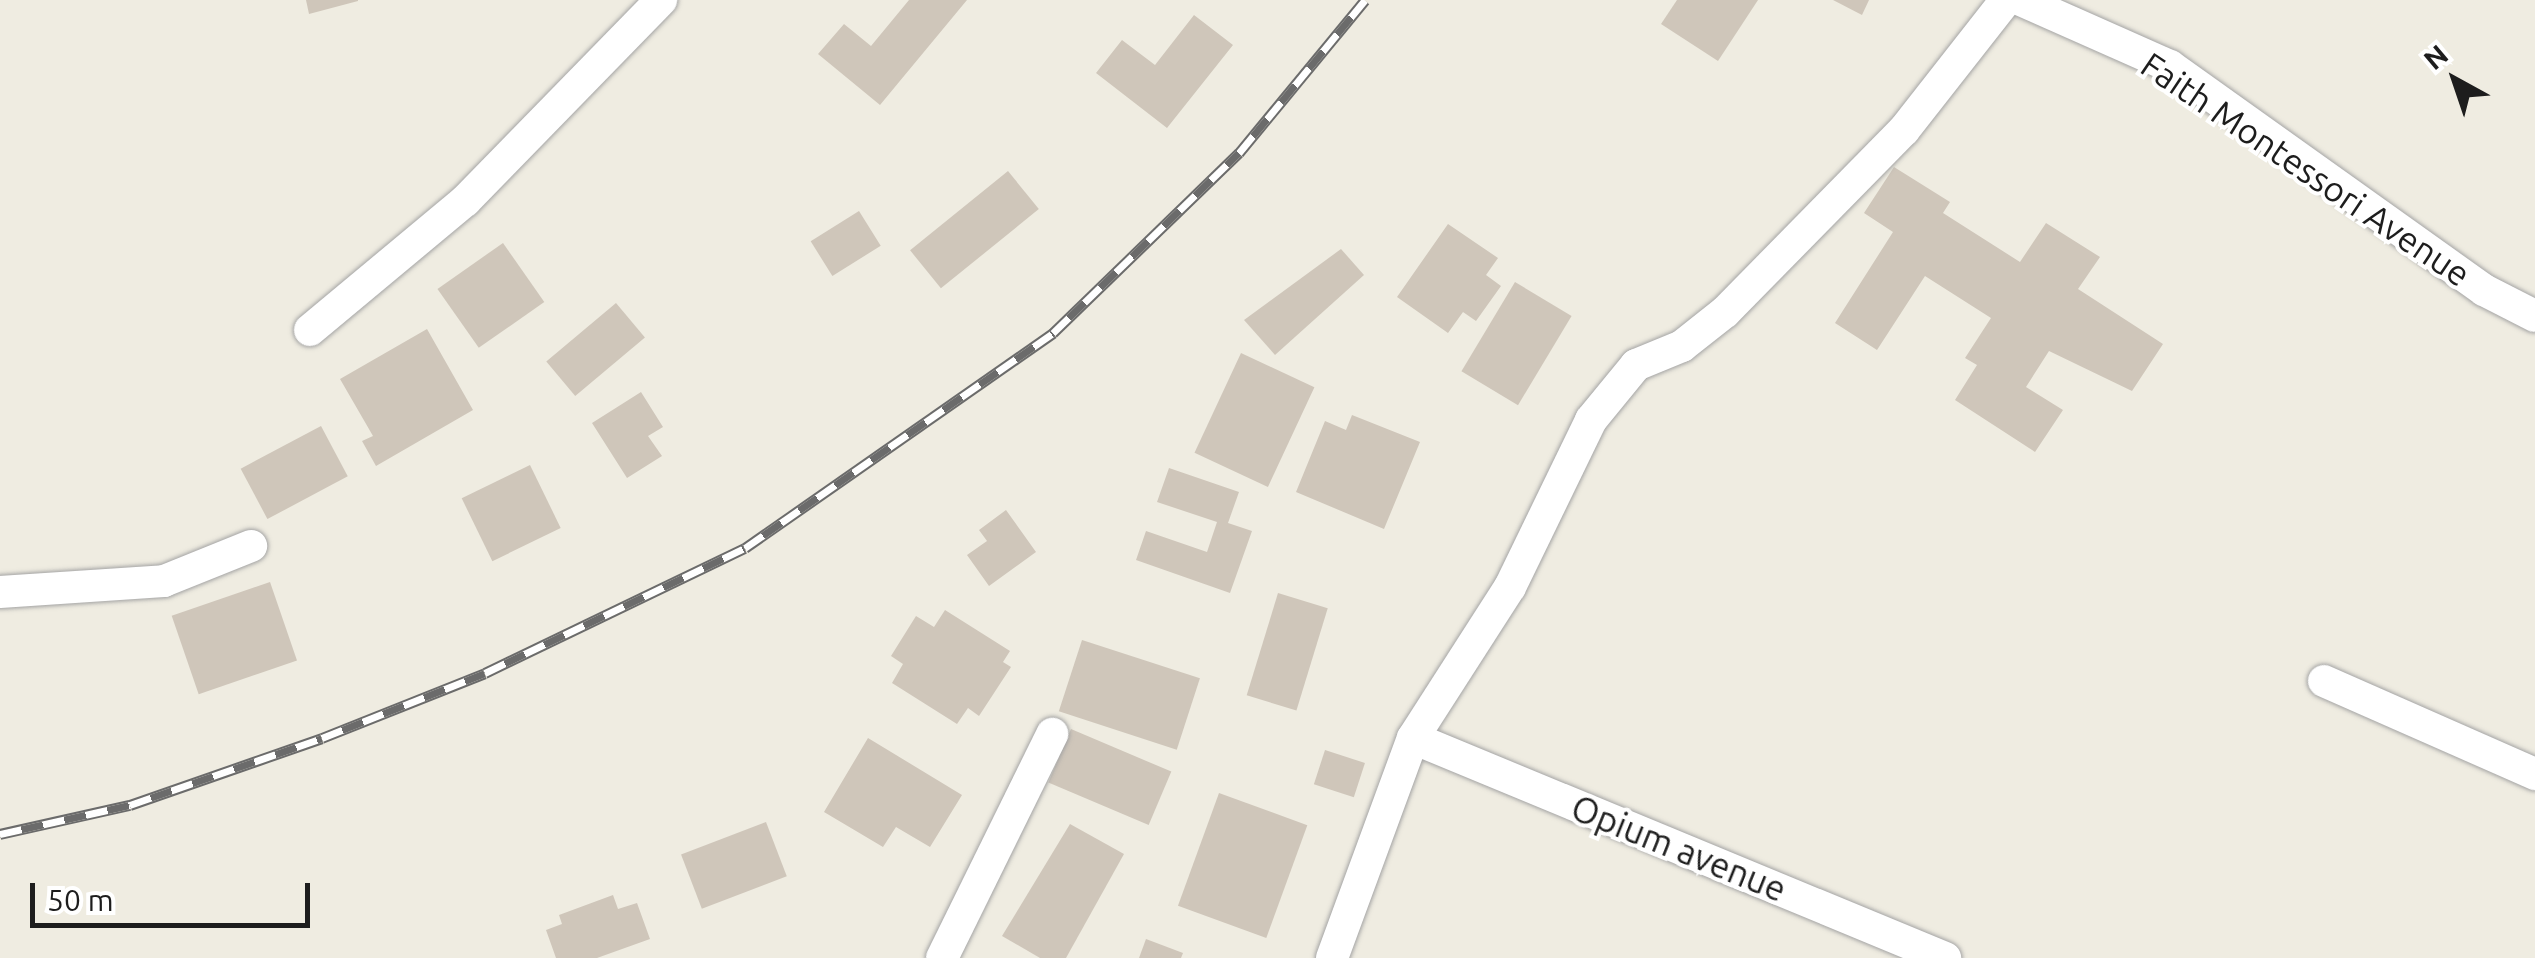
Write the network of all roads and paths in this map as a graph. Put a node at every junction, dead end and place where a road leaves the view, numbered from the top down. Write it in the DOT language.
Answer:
graph roads {
  1 [pos="661,0"];
  2 [pos="2006,0"];
  3 [pos="2021,0"];
  4 [pos="2535,316"];
  5 [pos="310,330"];
  6 [pos="250,546"];
  7 [pos="0,592"];
  8 [pos="2324,680"];
  9 [pos="1052,734"];
  10 [pos="1413,738"];
  11 [pos="2535,774"];
  12 [pos="942,958"];
  13 [pos="1332,958"];
  14 [pos="1945,958"];
  1 -- 5 [label="street"];
  2 -- 10 [label="street"];
  3 -- 4 [label="street, Faith Montessori Avenue"];
  6 -- 7 [label="street"];
  8 -- 11 [label="street"];
  9 -- 12 [label="street"];
  10 -- 13 [label="street"];
  10 -- 14 [label="street, Opium avenue"];
}
